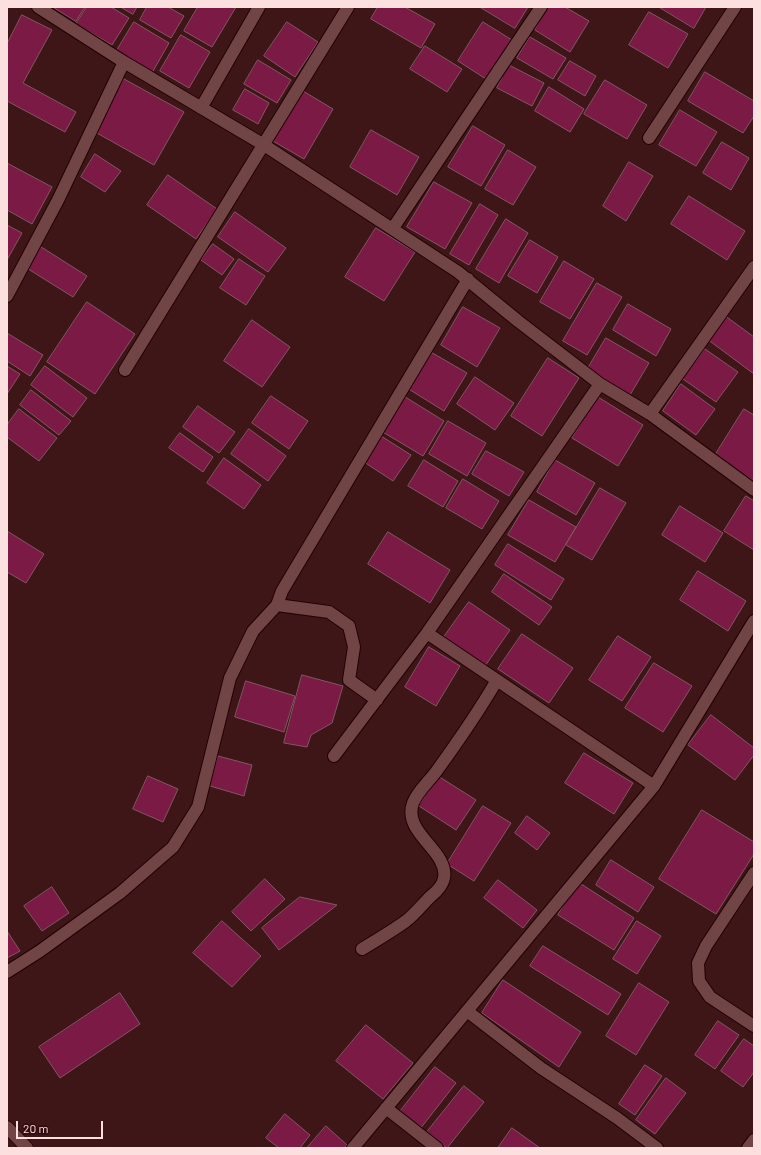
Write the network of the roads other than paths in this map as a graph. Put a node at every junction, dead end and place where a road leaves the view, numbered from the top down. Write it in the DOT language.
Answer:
graph roads {
  1 [pos="38,7"];
  2 [pos="259,7"];
  3 [pos="348,7"];
  4 [pos="541,7"];
  5 [pos="735,7"];
  6 [pos="124,62"];
  7 [pos="201,108"];
  8 [pos="649,138"];
  9 [pos="264,145"];
  10 [pos="392,228"];
  11 [pos="754,267"];
  12 [pos="468,279"];
  13 [pos="7,296"];
  14 [pos="125,370"];
  15 [pos="600,384"];
  16 [pos="650,414"];
  17 [pos="754,490"];
  18 [pos="276,605"];
  19 [pos="754,621"];
  20 [pos="427,633"];
  21 [pos="497,680"];
  22 [pos="377,700"];
  23 [pos="334,756"];
  24 [pos="654,786"];
  25 [pos="754,873"];
  26 [pos="362,949"];
  27 [pos="7,972"];
  28 [pos="467,1011"];
  29 [pos="754,1026"];
  30 [pos="386,1108"];
  31 [pos="7,1127"];
  32 [pos="754,1140"];
  33 [pos="27,1148"];
  34 [pos="353,1148"];
  35 [pos="437,1148"];
  36 [pos="656,1148"];
  37 [pos="748,1148"];
  1 -- 6 [label="street"];
  2 -- 7 [label="street"];
  3 -- 9 [label="street"];
  4 -- 10 [label="street"];
  5 -- 8 [label="street"];
  6 -- 7 [label="street"];
  6 -- 13 [label="street"];
  7 -- 9 [label="street"];
  9 -- 10 [label="street"];
  9 -- 14 [label="street"];
  10 -- 12 [label="street"];
  11 -- 16 [label="street"];
  12 -- 15 [label="street"];
  12 -- 18 [label="street"];
  15 -- 16 [label="street"];
  15 -- 20 [label="street"];
  16 -- 17 [label="street"];
  18 -- 22 [label="street"];
  18 -- 27 [label="street"];
  19 -- 24 [label="street"];
  20 -- 21 [label="street"];
  20 -- 22 [label="street"];
  21 -- 24 [label="street"];
  21 -- 26 [label="street"];
  22 -- 23 [label="street"];
  24 -- 28 [label="street"];
  25 -- 29 [label="street"];
  28 -- 30 [label="street"];
  28 -- 36 [label="street"];
  30 -- 34 [label="street"];
  30 -- 35 [label="street"];
  31 -- 33 [label="street"];
  32 -- 37 [label="street"];
}
